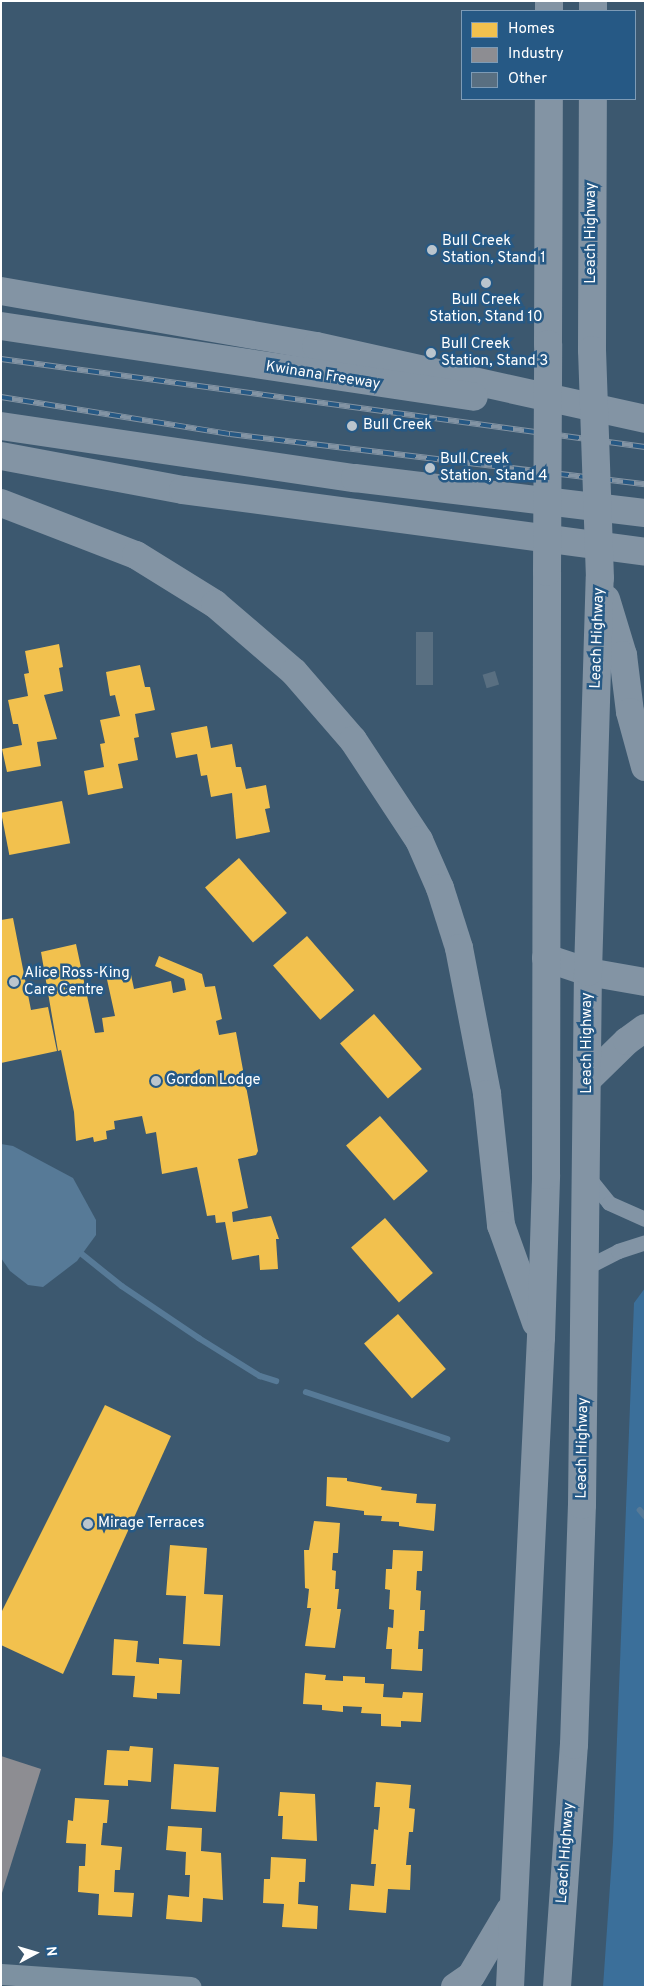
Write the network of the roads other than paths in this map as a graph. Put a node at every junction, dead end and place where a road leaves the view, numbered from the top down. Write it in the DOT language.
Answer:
graph roads {
  1 [pos="548,100"];
  2 [pos="593,100"];
  3 [pos="1,291"];
  4 [pos="1,326"];
  5 [pos="645,419"];
  6 [pos="1,426"];
  7 [pos="1,456"];
  8 [pos="1,503"];
  9 [pos="645,513"];
  10 [pos="645,552"];
  11 [pos="600,578"];
  12 [pos="645,767"];
  13 [pos="546,958"];
  14 [pos="588,972"];
  15 [pos="645,982"];
  16 [pos="645,1028"];
  17 [pos="588,1079"];
  18 [pos="588,1177"];
  19 [pos="645,1219"];
  20 [pos="645,1242"];
  21 [pos="587,1267"];
  22 [pos="541,1338"];
  23 [pos="516,1900"];
  24 [pos="1,1974"];
  25 [pos="191,1987"];
  26 [pos="455,1987"];
  27 [pos="510,1987"];
  28 [pos="557,1987"];
  1 -- 13 [label="highway, bridge"];
  2 -- 11 [label="highway, Leach Highway, bridge"];
  3 -- 5 [label="highway"];
  4 -- 5 [label="highway, Kwinana Freeway"];
  6 -- 9 [label="highway"];
  7 -- 10 [label="highway"];
  8 -- 22 [label="highway"];
  11 -- 12 [label="highway"];
  11 -- 14 [label="highway, Leach Highway"];
  13 -- 14 [label="highway"];
  13 -- 22 [label="highway"];
  14 -- 15 [label="highway"];
  14 -- 17 [label="highway, Leach Highway"];
  16 -- 17 [label="highway"];
  17 -- 18 [label="highway, Leach Highway"];
  18 -- 19 [label="street"];
  18 -- 21 [label="highway, Leach Highway"];
  20 -- 21 [label="street"];
  21 -- 28 [label="highway, Leach Highway"];
  22 -- 23 [label="highway"];
  23 -- 26 [label="highway"];
  23 -- 27 [label="highway"];
  24 -- 25 [label="main road"];
}
